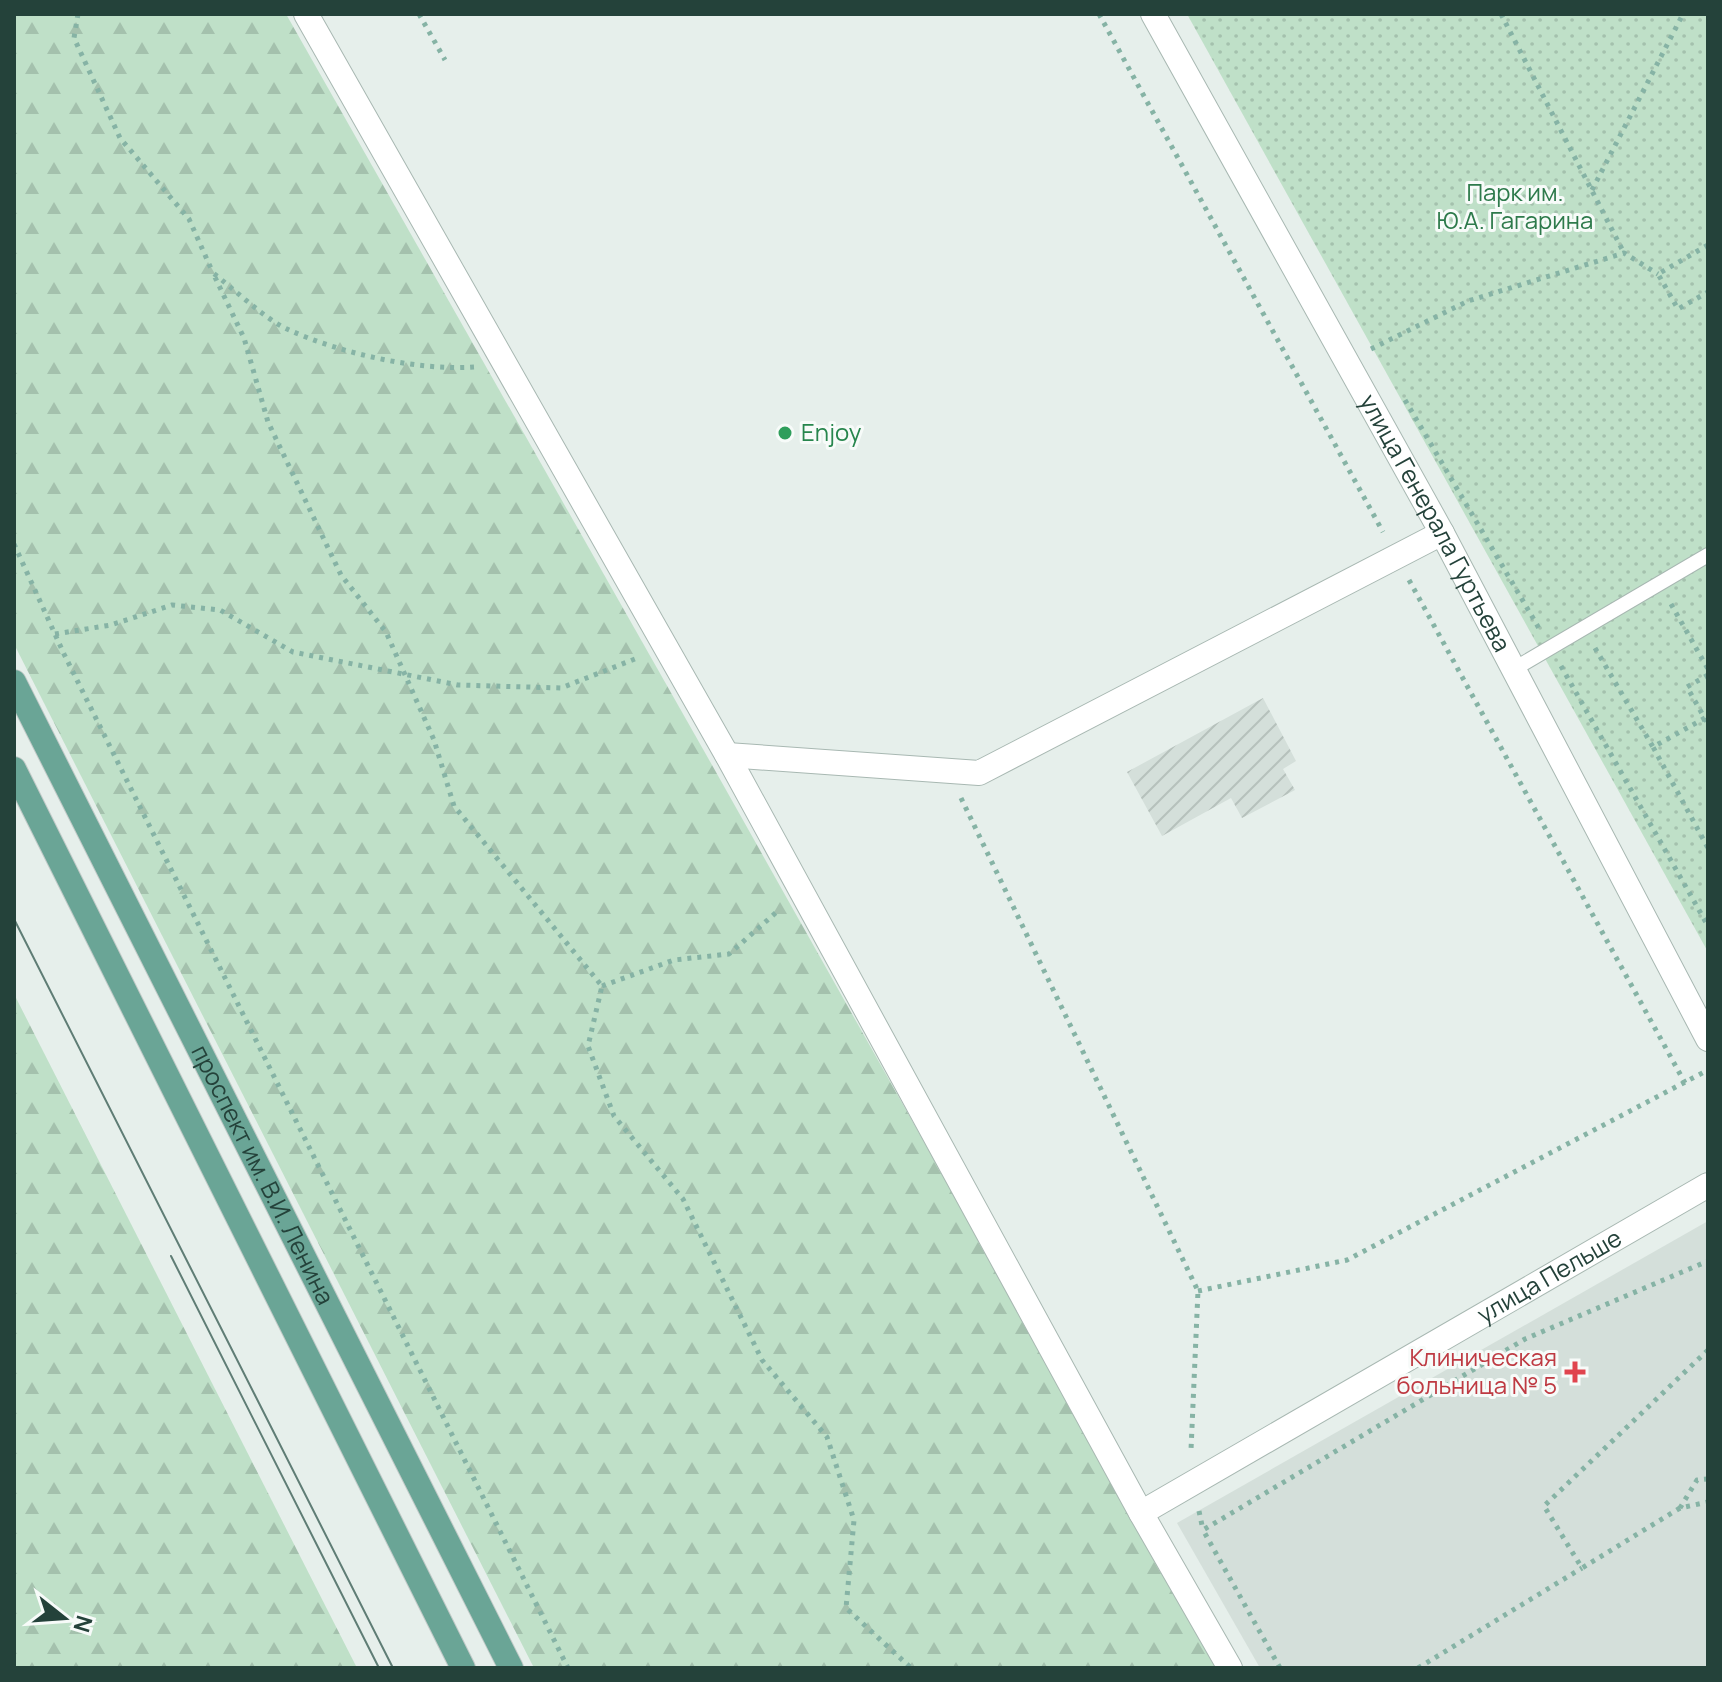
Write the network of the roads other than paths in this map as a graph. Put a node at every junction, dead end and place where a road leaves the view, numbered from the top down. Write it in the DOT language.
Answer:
graph roads {
  1 [pos="306,14"];
  2 [pos="1153,14"];
  3 [pos="1442,533"];
  4 [pos="1708,555"];
  5 [pos="1514,669"];
  6 [pos="14,682"];
  7 [pos="727,755"];
  8 [pos="14,769"];
  9 [pos="1708,1039"];
  10 [pos="1708,1185"];
  11 [pos="1141,1513"];
  12 [pos="463,1668"];
  13 [pos="511,1668"];
  14 [pos="1230,1668"];
  1 -- 7 [label="street"];
  2 -- 3 [label="street, улица Генерала Гуртьева"];
  3 -- 5 [label="street, улица Генерала Гуртьева"];
  3 -- 7 [label="street"];
  4 -- 5 [label="lane"];
  5 -- 9 [label="street, улица Генерала Гуртьева"];
  6 -- 13 [label="main road, проспект им. В.И. Ленина"];
  7 -- 11 [label="street"];
  8 -- 12 [label="main road, проспект им. В.И. Ленина"];
  10 -- 11 [label="street, улица Пельше"];
  11 -- 14 [label="street"];
}
